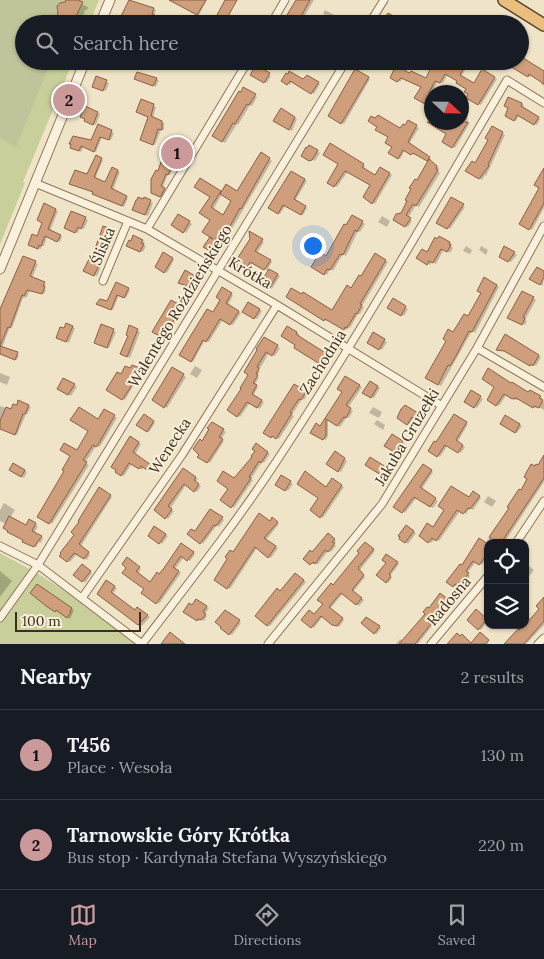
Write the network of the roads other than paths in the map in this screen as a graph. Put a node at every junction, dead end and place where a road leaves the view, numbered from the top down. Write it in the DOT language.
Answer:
graph roads {
  1 [pos="110,0"];
  2 [pos="285,0"];
  3 [pos="384,0"];
  4 [pos="504,0"];
  5 [pos="104,15"];
  6 [pos="276,15"];
  7 [pos="375,15"];
  8 [pos="528,15"];
  9 [pos="529,16"];
  10 [pos="544,25"];
  11 [pos="81,70"];
  12 [pos="243,70"];
  13 [pos="340,70"];
  14 [pos="544,103"];
  15 [pos="35,183"];
  16 [pos="128,221"];
  17 [pos="544,226"];
  18 [pos="147,229"];
  19 [pos="0,270"];
  20 [pos="218,270"];
  21 [pos="103,281"];
  22 [pos="277,305"];
  23 [pos="477,348"];
  24 [pos="348,349"];
  25 [pos="544,387"];
  26 [pos="442,406"];
  27 [pos="544,501"];
  28 [pos="519,539"];
  29 [pos="0,546"];
  30 [pos="38,565"];
  31 [pos="484,581"];
  32 [pos="82,598"];
  33 [pos="0,618"];
  34 [pos="544,638"];
  35 [pos="142,644"];
  36 [pos="268,644"];
  37 [pos="431,644"];
  38 [pos="538,644"];
  1 -- 5 [label="street"];
  2 -- 6 [label="street"];
  3 -- 7 [label="street"];
  4 -- 8 [label="highway"];
  9 -- 10 [label="highway"];
  11 -- 15 [label="street"];
  12 -- 18 [label="street"];
  13 -- 20 [label="street, Walentego Roździeńskiego"];
  14 -- 24 [label="street, Zachodnia"];
  15 -- 16 [label="street, Krótka"];
  15 -- 19 [label="street"];
  16 -- 18 [label="street, Krótka"];
  16 -- 21 [label="street, Śliska"];
  17 -- 23 [label="street, Jakuba Gruzełki"];
  18 -- 20 [label="street, Krótka"];
  20 -- 22 [label="street, Krótka"];
  20 -- 30 [label="street, Walentego Roździeńskiego"];
  22 -- 24 [label="street, Krótka"];
  22 -- 32 [label="street, Wenecka"];
  23 -- 25 [label="street"];
  23 -- 26 [label="street, Jakuba Gruzełki"];
  24 -- 26 [label="street, Krótka"];
  24 -- 35 [label="street, Zachodnia"];
  26 -- 36 [label="street, Jakuba Gruzełki"];
  27 -- 28 [label="street"];
  29 -- 30 [label="street"];
  30 -- 32 [label="street"];
  30 -- 33 [label="street, Walentego Roździeńskiego"];
  31 -- 37 [label="street, Radosna"];
  32 -- 35 [label="street"];
  34 -- 38 [label="street"];
}
